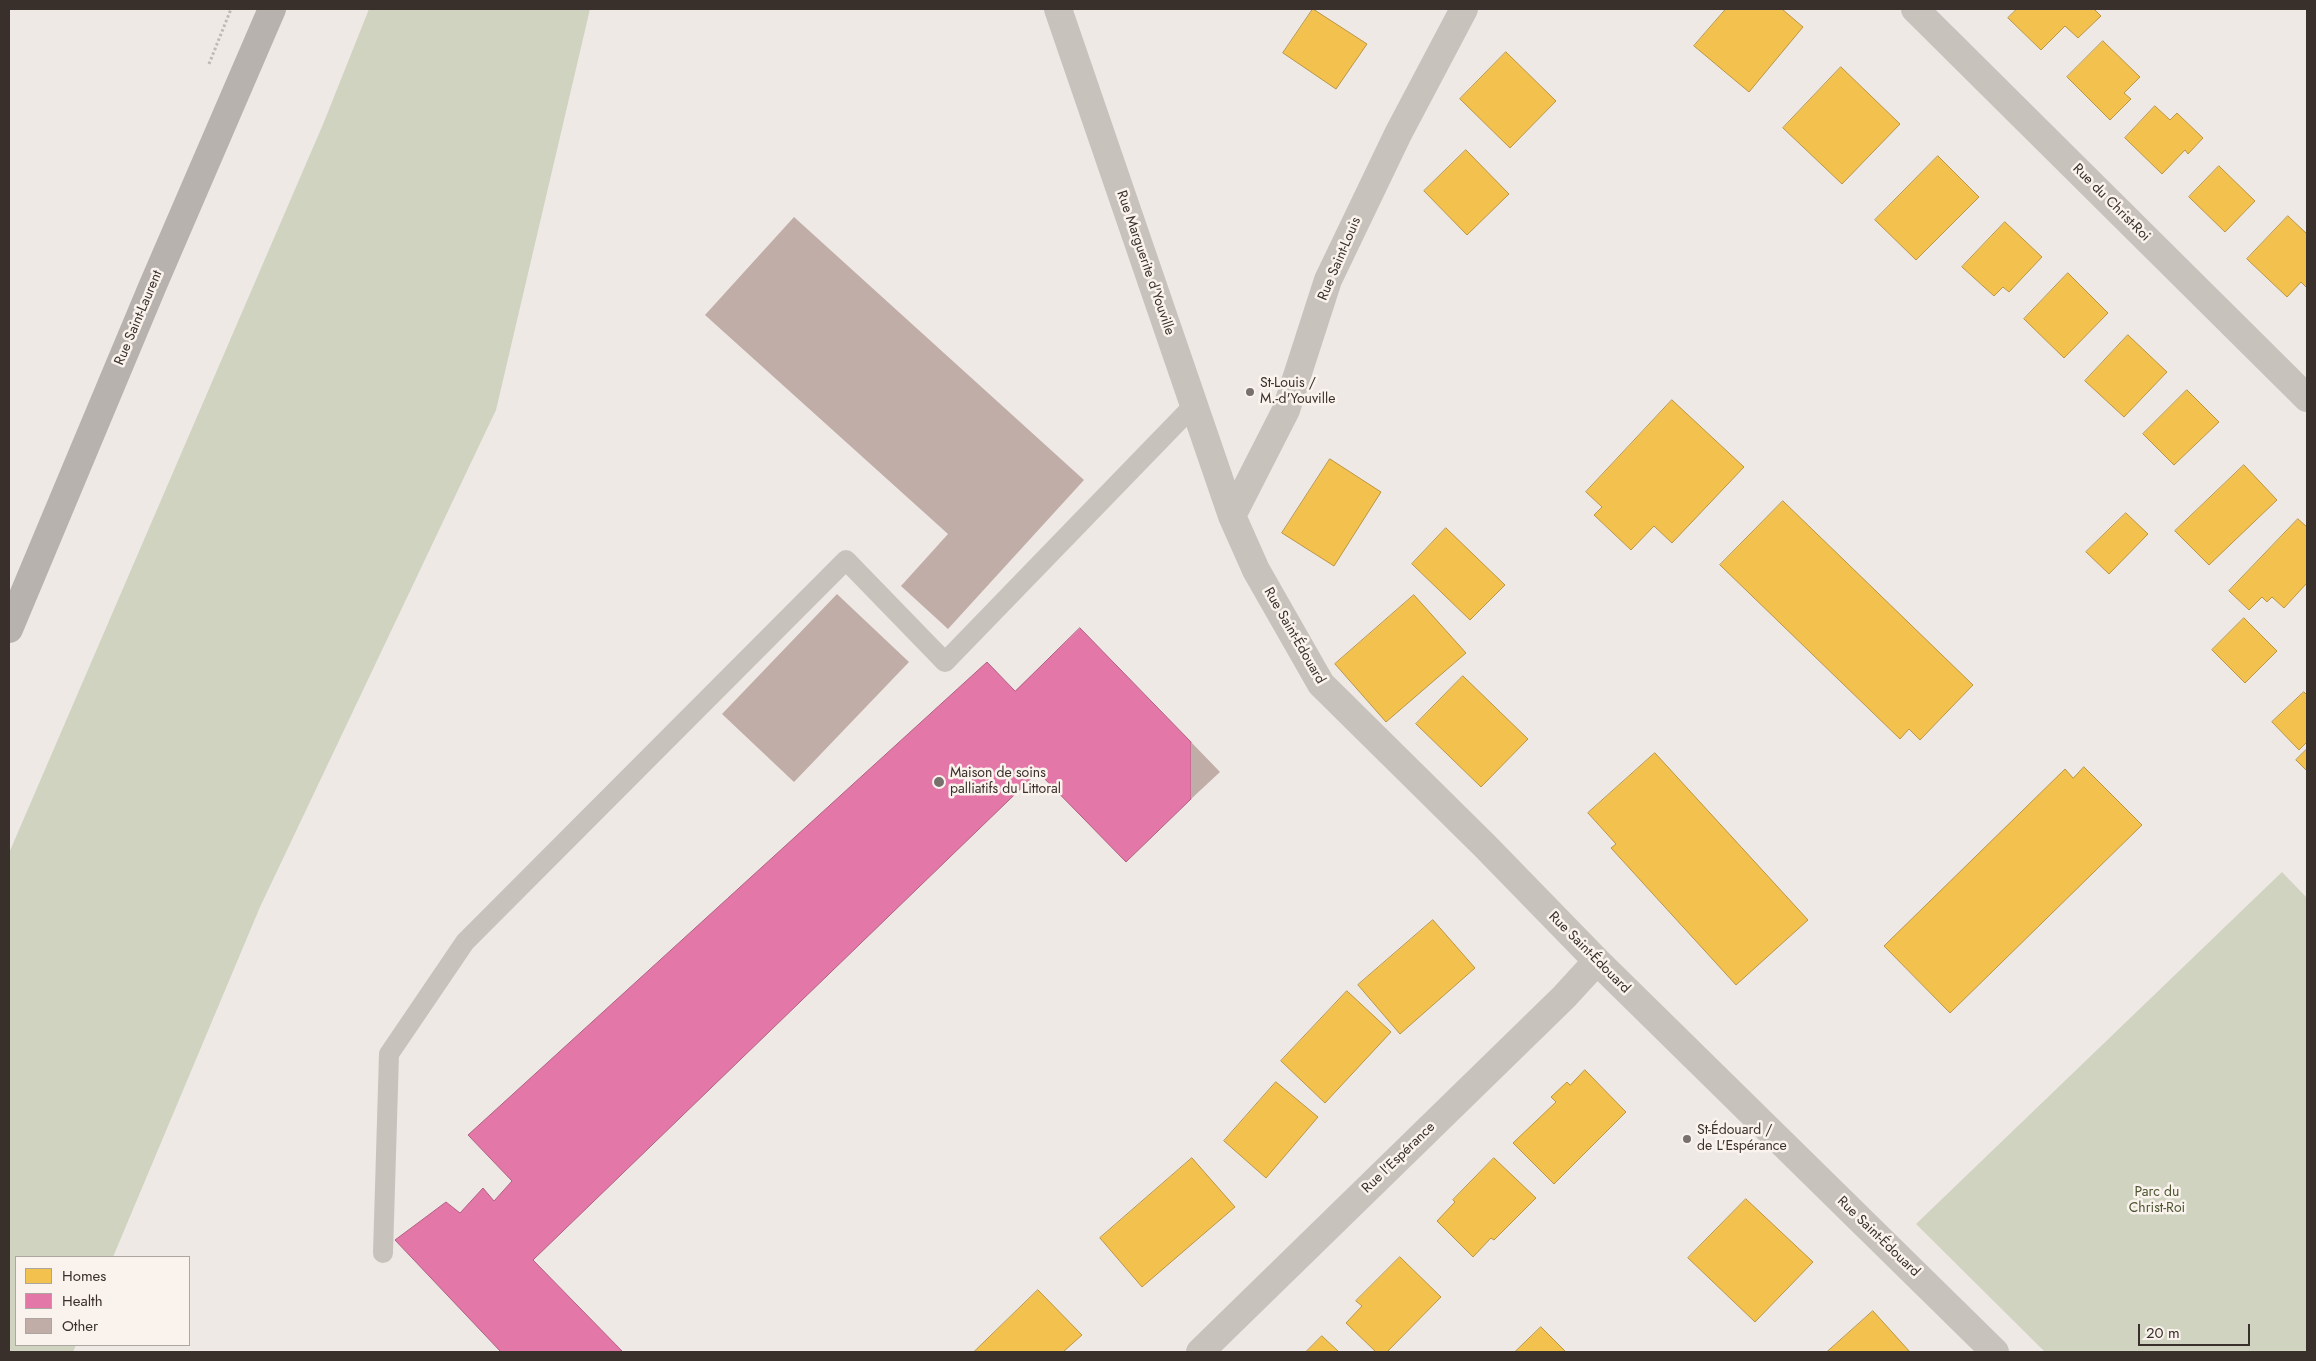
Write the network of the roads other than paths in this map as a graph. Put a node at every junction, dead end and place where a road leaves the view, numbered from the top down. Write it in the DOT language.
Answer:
graph roads {
  1 [pos="272,9"];
  2 [pos="1058,9"];
  3 [pos="1464,9"];
  4 [pos="1915,9"];
  5 [pos="2307,398"];
  6 [pos="1194,405"];
  7 [pos="1232,516"];
  8 [pos="9,629"];
  9 [pos="1597,962"];
  10 [pos="383,1253"];
  11 [pos="1200,1352"];
  12 [pos="1996,1352"];
  1 -- 8 [label="street, Rue Saint-Laurent"];
  2 -- 6 [label="street, Rue Marguerite d'Youville"];
  3 -- 7 [label="street, Rue Saint-Louis"];
  4 -- 5 [label="street, Rue du Christ-Roi"];
  6 -- 7 [label="street, Rue Marguerite d'Youville"];
  6 -- 10 [label="lane"];
  7 -- 9 [label="street, Rue Saint-Édouard"];
  9 -- 11 [label="street, Rue l'Espérance"];
  9 -- 12 [label="street, Rue Saint-Édouard"];
}
